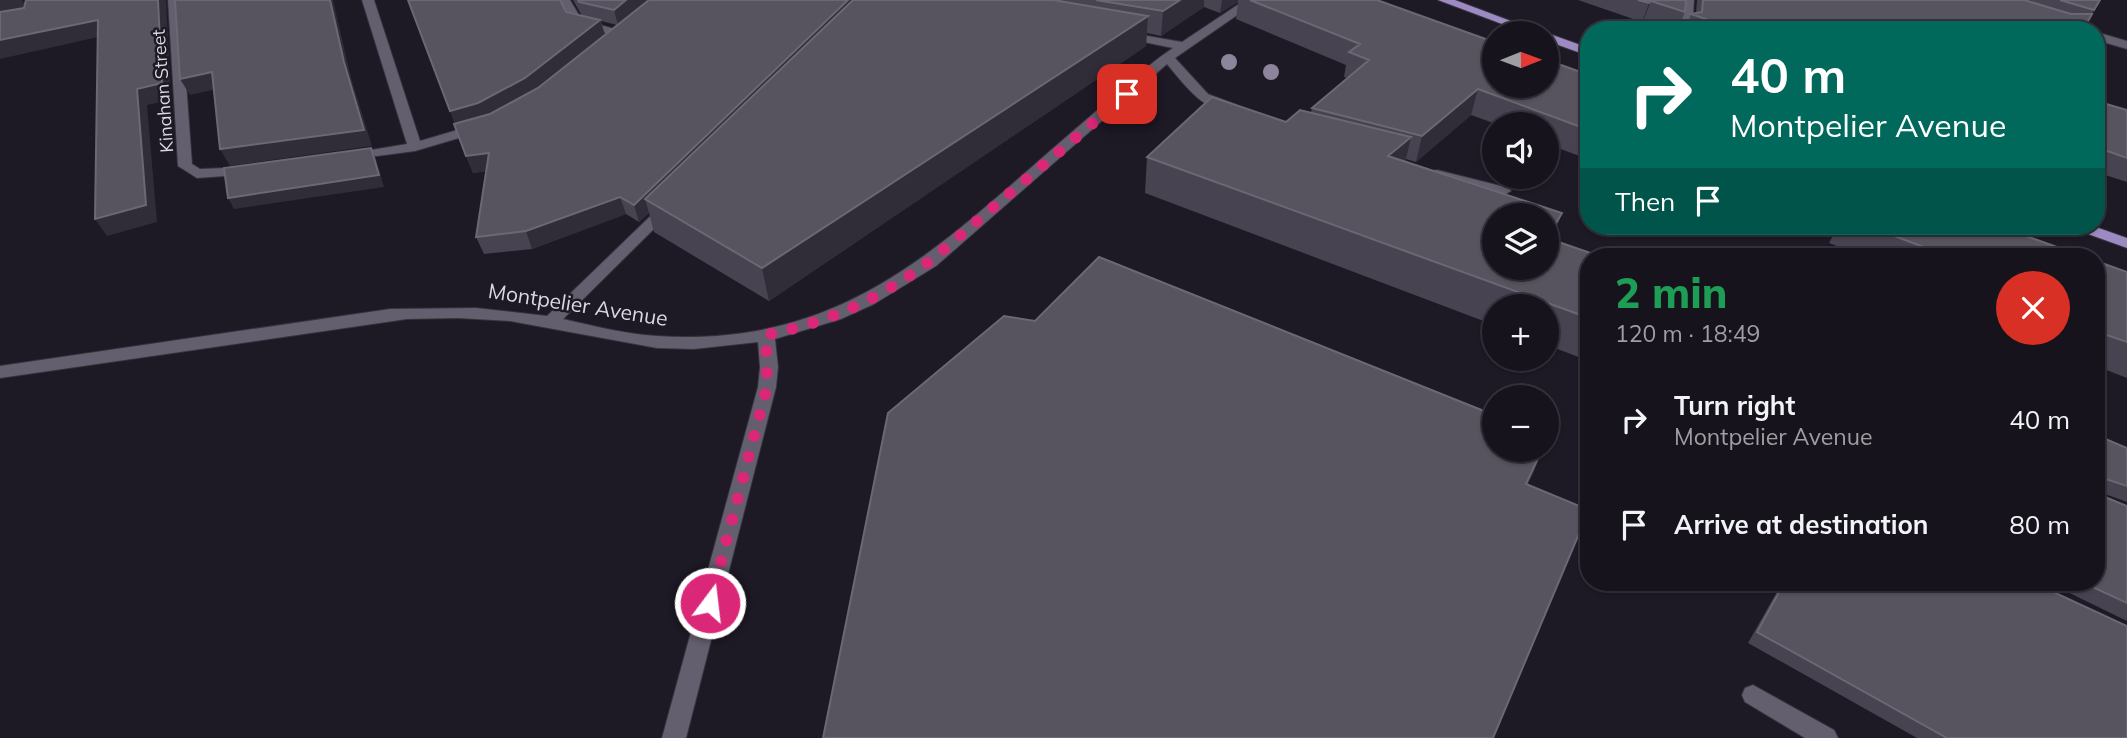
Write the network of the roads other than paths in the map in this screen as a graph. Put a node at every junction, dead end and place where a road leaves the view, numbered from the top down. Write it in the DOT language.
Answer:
graph roads {
  1 [pos="174,0"];
  2 [pos="368,0"];
  3 [pos="564,0"];
  4 [pos="1253,0"];
  5 [pos="1444,0"];
  6 [pos="1688,0"];
  7 [pos="1503,21"];
  8 [pos="1687,21"];
  9 [pos="619,32"];
  10 [pos="1112,32"];
  11 [pos="2105,39"];
  12 [pos="1559,41"];
  13 [pos="2127,45"];
  14 [pos="1182,46"];
  15 [pos="1580,49"];
  16 [pos="1168,57"];
  17 [pos="1240,113"];
  18 [pos="490,125"];
  19 [pos="415,147"];
  20 [pos="338,159"];
  21 [pos="263,169"];
  22 [pos="1427,171"];
  23 [pos="1504,191"];
  24 [pos="683,192"];
  25 [pos="2104,235"];
  26 [pos="2127,243"];
  27 [pos="550,322"];
  28 [pos="766,335"];
  29 [pos="0,372"];
  30 [pos="1753,695"];
  31 [pos="674,738"];
  32 [pos="1826,738"];
  1 -- 21 [label="street, Kinahan Street"];
  2 -- 19 [label="street"];
  3 -- 9 [label="street"];
  4 -- 14 [label="street, Montpelier Avenue"];
  5 -- 7 [label="main road"];
  6 -- 8 [label="street"];
  10 -- 14 [label="street"];
  11 -- 13 [label="street"];
  12 -- 15 [label="main road"];
  14 -- 16 [label="street, Montpelier Avenue"];
  16 -- 17 [label="street"];
  16 -- 28 [label="street, Montpelier Avenue"];
  18 -- 19 [label="street"];
  19 -- 20 [label="street"];
  22 -- 23 [label="street"];
  24 -- 27 [label="street"];
  25 -- 26 [label="main road"];
  27 -- 28 [label="street, Montpelier Avenue"];
  27 -- 29 [label="street, Montpelier Avenue"];
  28 -- 31 [label="street"];
  30 -- 32 [label="street"];
}
